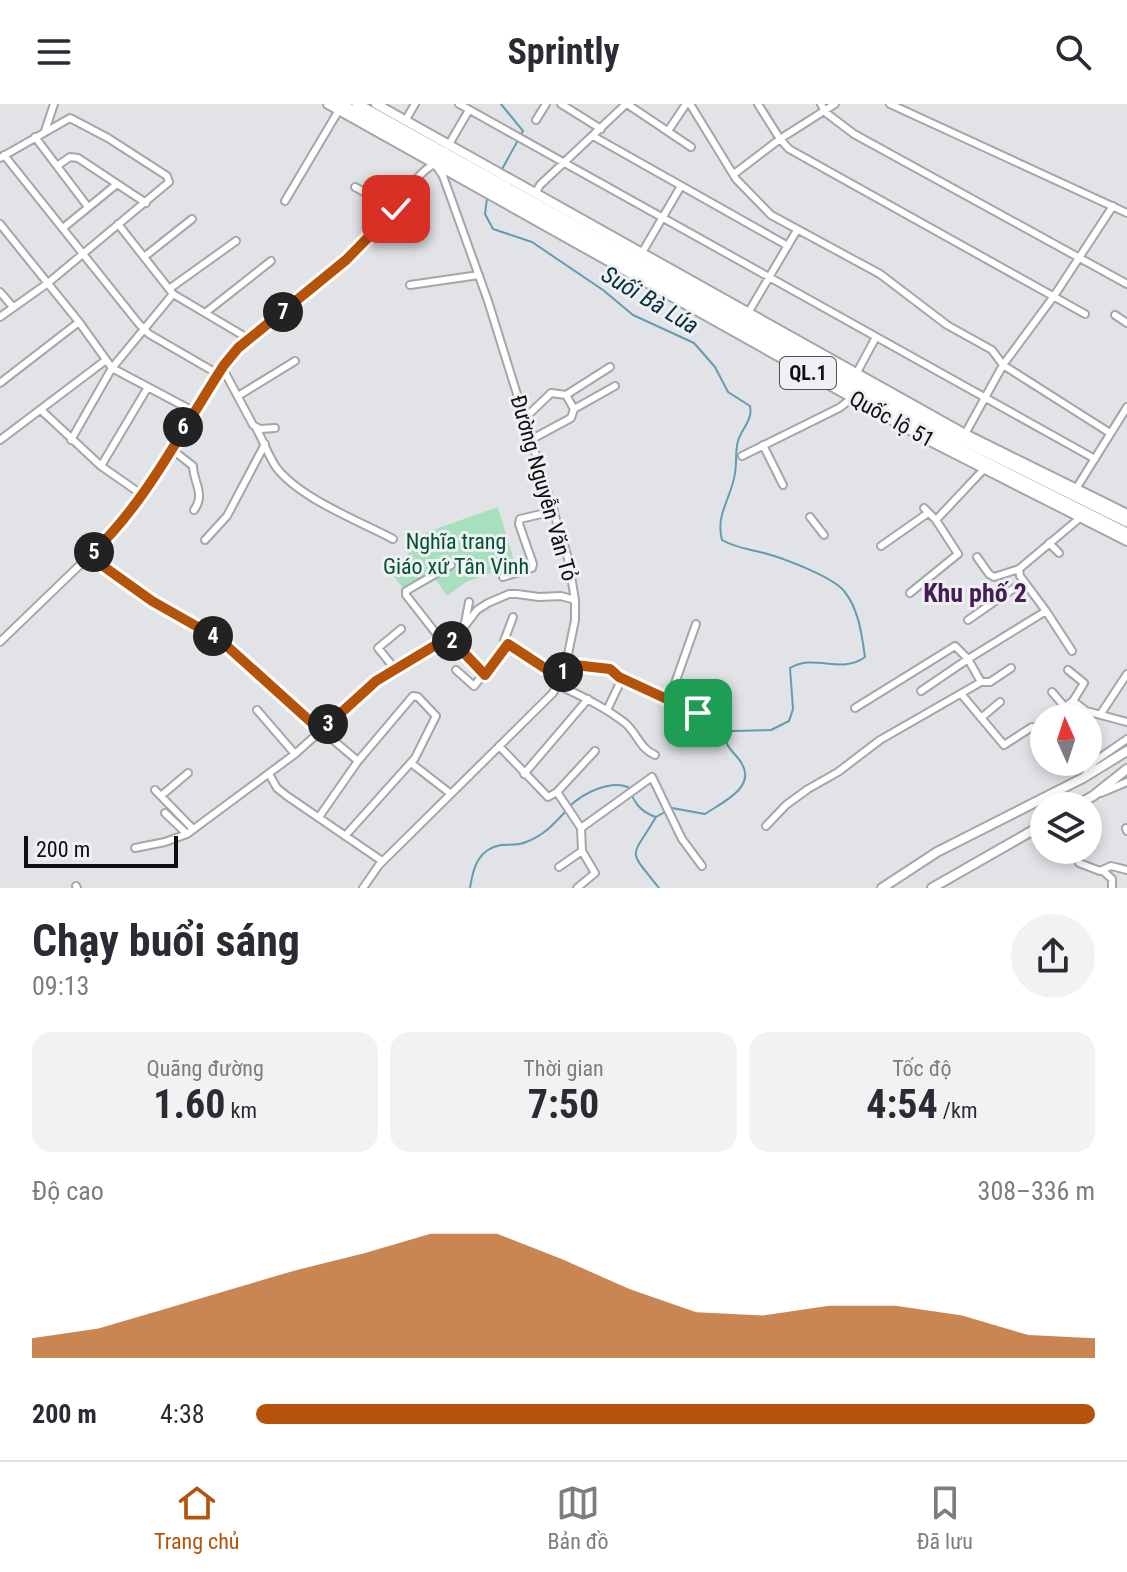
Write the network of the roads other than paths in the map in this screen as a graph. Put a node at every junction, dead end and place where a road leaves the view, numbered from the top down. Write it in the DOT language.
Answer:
graph roads {
  1 [pos="54,104"];
  2 [pos="328,104"];
  3 [pos="357,104"];
  4 [pos="376,104"];
  5 [pos="415,104"];
  6 [pos="459,104"];
  7 [pos="546,104"];
  8 [pos="561,104"];
  9 [pos="609,104"];
  10 [pos="626,104"];
  11 [pos="688,104"];
  12 [pos="758,104"];
  13 [pos="821,104"];
  14 [pos="835,104"];
  15 [pos="890,104"];
  16 [pos="340,107"];
  17 [pos="469,110"];
  18 [pos="618,111"];
  19 [pos="825,112"];
  20 [pos="536,120"];
  21 [pos="405,121"];
  22 [pos="601,129"];
  23 [pos="668,131"];
  24 [pos="45,132"];
  25 [pos="593,136"];
  26 [pos="35,137"];
  27 [pos="780,139"];
  28 [pos="691,147"];
  29 [pos="442,153"];
  30 [pos="2,156"];
  31 [pos="565,163"];
  32 [pos="57,166"];
  33 [pos="734,174"];
  34 [pos="486,180"];
  35 [pos="117,184"];
  36 [pos="681,186"];
  37 [pos="355,187"];
  38 [pos="498,187"];
  39 [pos="285,201"];
  40 [pos="146,203"];
  41 [pos="529,204"];
  42 [pos="1113,206"];
  43 [pos="88,207"];
  44 [pos="396,209"];
  45 [pos="1127,213"];
  46 [pos="664,218"];
  47 [pos="192,219"];
  48 [pos="0,224"];
  49 [pos="118,224"];
  50 [pos="63,228"];
  51 [pos="797,230"];
  52 [pos="236,241"];
  53 [pos="788,246"];
  54 [pos="84,254"];
  55 [pos="640,256"];
  56 [pos="144,257"];
  57 [pos="1081,257"];
  58 [pos="271,261"];
  59 [pos="479,275"];
  60 [pos="770,277"];
  61 [pos="48,283"];
  62 [pos="1127,284"];
  63 [pos="410,285"];
  64 [pos="171,291"];
  65 [pos="0,292"];
  66 [pos="1054,296"];
  67 [pos="13,307"];
  68 [pos="205,313"];
  69 [pos="1085,314"];
  70 [pos="1115,315"];
  71 [pos="747,316"];
  72 [pos="0,317"];
  73 [pos="79,322"];
  74 [pos="1127,323"];
  75 [pos="144,329"];
  76 [pos="876,337"];
  77 [pos="249,339"];
  78 [pos="106,360"];
  79 [pos="295,361"];
  80 [pos="1003,365"];
  81 [pos="610,367"];
  82 [pos="112,368"];
  83 [pos="220,370"];
  84 [pos="855,376"];
  85 [pos="0,383"];
  86 [pos="615,386"];
  87 [pos="148,387"];
  88 [pos="566,395"];
  89 [pos="856,395"];
  90 [pos="238,396"];
  91 [pos="983,398"];
  92 [pos="1127,407"];
  93 [pos="574,409"];
  94 [pos="41,410"];
  95 [pos="193,411"];
  96 [pos="524,419"];
  97 [pos="256,428"];
  98 [pos="275,428"];
  99 [pos="1110,433"];
  100 [pos="532,439"];
  101 [pos="0,440"];
  102 [pos="71,440"];
  103 [pos="265,444"];
  104 [pos="960,444"];
  105 [pos="763,445"];
  106 [pos="170,448"];
  107 [pos="742,456"];
  108 [pos="1095,459"];
  109 [pos="101,466"];
  110 [pos="984,469"];
  111 [pos="783,485"];
  112 [pos="1075,492"];
  113 [pos="141,494"];
  114 [pos="194,510"];
  115 [pos="554,511"];
  116 [pos="1083,514"];
  117 [pos="1127,514"];
  118 [pos="810,517"];
  119 [pos="936,520"];
  120 [pos="1127,522"];
  121 [pos="1127,533"];
  122 [pos="824,535"];
  123 [pos="393,539"];
  124 [pos="205,540"];
  125 [pos="1127,541"];
  126 [pos="1049,543"];
  127 [pos="881,546"];
  128 [pos="1059,553"];
  129 [pos="89,556"];
  130 [pos="977,557"];
  131 [pos="451,565"];
  132 [pos="1019,569"];
  133 [pos="503,577"];
  134 [pos="1023,582"];
  135 [pos="910,593"];
  136 [pos="575,600"];
  137 [pos="469,602"];
  138 [pos="1046,611"];
  139 [pos="513,617"];
  140 [pos="968,620"];
  141 [pos="696,624"];
  142 [pos="464,628"];
  143 [pos="401,629"];
  144 [pos="3,634"];
  145 [pos="446,639"];
  146 [pos="0,642"];
  147 [pos="508,644"];
  148 [pos="1072,651"];
  149 [pos="968,659"];
  150 [pos="566,664"];
  151 [pos="1011,668"];
  152 [pos="395,669"];
  153 [pos="456,670"];
  154 [pos="1068,670"];
  155 [pos="1127,674"];
  156 [pos="485,675"];
  157 [pos="619,677"];
  158 [pos="559,681"];
  159 [pos="981,682"];
  160 [pos="921,691"];
  161 [pos="1052,692"];
  162 [pos="962,695"];
  163 [pos="588,699"];
  164 [pos="669,700"];
  165 [pos="1073,701"];
  166 [pos="1000,702"];
  167 [pos="1064,704"];
  168 [pos="1070,704"];
  169 [pos="1077,704"];
  170 [pos="855,708"];
  171 [pos="257,710"];
  172 [pos="607,710"];
  173 [pos="1102,712"];
  174 [pos="1102,716"];
  175 [pos="981,718"];
  176 [pos="719,722"];
  177 [pos="1127,722"];
  178 [pos="1030,728"];
  179 [pos="321,731"];
  180 [pos="1127,739"];
  181 [pos="499,746"];
  182 [pos="595,751"];
  183 [pos="1127,751"];
  184 [pos="295,754"];
  185 [pos="655,755"];
  186 [pos="358,761"];
  187 [pos="411,763"];
  188 [pos="1127,769"];
  189 [pos="188,773"];
  190 [pos="269,774"];
  191 [pos="524,774"];
  192 [pos="1083,778"];
  193 [pos="1127,782"];
  194 [pos="162,786"];
  195 [pos="155,790"];
  196 [pos="557,792"];
  197 [pos="1098,792"];
  198 [pos="1102,792"];
  199 [pos="451,794"];
  200 [pos="162,796"];
  201 [pos="165,813"];
  202 [pos="319,817"];
  203 [pos="766,826"];
  204 [pos="581,828"];
  205 [pos="190,832"];
  206 [pos="1030,832"];
  207 [pos="345,836"];
  208 [pos="135,848"];
  209 [pos="582,851"];
  210 [pos="382,861"];
  211 [pos="1082,864"];
  212 [pos="702,866"];
  213 [pos="559,867"];
  214 [pos="1127,870"];
  215 [pos="1103,871"];
  216 [pos="586,886"];
  217 [pos="363,888"];
  218 [pos="577,888"];
  219 [pos="882,888"];
  220 [pos="932,888"];
  221 [pos="1112,888"];
  1 -- 24 [label="street"];
  2 -- 16 [label="main road, QL.1"];
  3 -- 29 [label="highway, QL.1"];
  4 -- 21 [label="main road, QL.1"];
  5 -- 21 [label="street"];
  6 -- 17 [label="street"];
  7 -- 20 [label="street"];
  8 -- 22 [label="street"];
  9 -- 18 [label="street"];
  10 -- 18 [label="street"];
  10 -- 23 [label="street"];
  11 -- 23 [label="street"];
  11 -- 33 [label="street"];
  12 -- 27 [label="street"];
  13 -- 19 [label="street"];
  14 -- 19 [label="street"];
  15 -- 42 [label="street"];
  16 -- 29 [label="highway, QL.1"];
  16 -- 39 [label="street"];
  17 -- 29 [label="street"];
  17 -- 31 [label="street"];
  18 -- 22 [label="street"];
  19 -- 27 [label="street"];
  19 -- 57 [label="street"];
  21 -- 29 [label="main road, QL.1"];
  22 -- 25 [label="street"];
  23 -- 28 [label="street"];
  24 -- 26 [label="street"];
  24 -- 40 [label="street"];
  25 -- 31 [label="street"];
  25 -- 36 [label="street"];
  26 -- 30 [label="street"];
  26 -- 32 [label="street"];
  27 -- 33 [label="street"];
  27 -- 66 [label="street"];
  29 -- 34 [label="highway, QL.1"];
  29 -- 34 [label="main road, QL.1"];
  29 -- 44 [label="street"];
  29 -- 59 [label="street, Đường Nguyễn Văn Tỏ"];
  30 -- 50 [label="street"];
  31 -- 41 [label="street"];
  31 -- 46 [label="street"];
  32 -- 35 [label="street"];
  32 -- 43 [label="street"];
  33 -- 51 [label="street"];
  34 -- 38 [label="highway, QL.1"];
  34 -- 38 [label="main road, QL.1"];
  35 -- 40 [label="street"];
  35 -- 43 [label="street"];
  36 -- 46 [label="street"];
  36 -- 53 [label="street"];
  37 -- 44 [label="street"];
  38 -- 41 [label="highway, Quốc lộ 51 / QL.1"];
  38 -- 41 [label="main road, Quốc lộ 51 / QL.1"];
  40 -- 49 [label="street"];
  41 -- 55 [label="highway, Quốc lộ 51 / QL.1"];
  41 -- 89 [label="highway, Quốc lộ 51 / QL.1"];
  42 -- 45 [label="street"];
  42 -- 57 [label="street"];
  43 -- 50 [label="street"];
  44 -- 77 [label="street"];
  46 -- 55 [label="street"];
  46 -- 60 [label="street"];
  47 -- 56 [label="street"];
  48 -- 61 [label="street"];
  49 -- 54 [label="street"];
  49 -- 56 [label="street"];
  50 -- 54 [label="street"];
  51 -- 53 [label="street"];
  51 -- 80 [label="street"];
  52 -- 64 [label="street"];
  53 -- 60 [label="street"];
  54 -- 61 [label="street"];
  54 -- 75 [label="street"];
  55 -- 71 [label="highway, Quốc lộ 51 / QL.1"];
  56 -- 64 [label="street"];
  57 -- 62 [label="street"];
  57 -- 66 [label="street"];
  58 -- 68 [label="street"];
  59 -- 63 [label="street"];
  59 -- 96 [label="street, Đường Nguyễn Văn Tỏ"];
  60 -- 71 [label="street"];
  60 -- 76 [label="street"];
  61 -- 67 [label="street"];
  61 -- 73 [label="street"];
  64 -- 68 [label="street"];
  64 -- 75 [label="street"];
  65 -- 67 [label="street"];
  66 -- 69 [label="street"];
  66 -- 80 [label="street"];
  67 -- 72 [label="street"];
  68 -- 77 [label="street"];
  70 -- 74 [label="street"];
  71 -- 84 [label="highway, Quốc lộ 51 / QL.1"];
  73 -- 78 [label="street"];
  73 -- 85 [label="street"];
  75 -- 82 [label="street"];
  75 -- 83 [label="street"];
  76 -- 84 [label="street"];
  76 -- 91 [label="street"];
  77 -- 83 [label="street"];
  78 -- 82 [label="street"];
  78 -- 94 [label="street"];
  79 -- 90 [label="street"];
  80 -- 91 [label="street"];
  80 -- 99 [label="street"];
  81 -- 88 [label="street"];
  82 -- 87 [label="street"];
  82 -- 102 [label="street"];
  83 -- 90 [label="street"];
  83 -- 95 [label="street"];
  84 -- 104 [label="highway, Quốc lộ 51 / QL.1"];
  86 -- 93 [label="street"];
  87 -- 95 [label="street"];
  87 -- 109 [label="street"];
  88 -- 93 [label="street"];
  88 -- 96 [label="street"];
  89 -- 104 [label="highway, Quốc lộ 51 / QL.1"];
  89 -- 105 [label="street"];
  90 -- 97 [label="street"];
  91 -- 104 [label="street"];
  91 -- 108 [label="street"];
  92 -- 99 [label="street"];
  93 -- 100 [label="street"];
  94 -- 101 [label="street"];
  94 -- 102 [label="street"];
  95 -- 106 [label="street"];
  96 -- 100 [label="street, Đường Nguyễn Văn Tỏ"];
  97 -- 98 [label="street"];
  97 -- 103 [label="street"];
  99 -- 108 [label="street"];
  100 -- 115 [label="street, Đường Nguyễn Văn Tỏ"];
  102 -- 109 [label="street"];
  103 -- 123 [label="street"];
  103 -- 124 [label="street"];
  104 -- 110 [label="main road, Quốc lộ 51 / QL.1"];
  104 -- 112 [label="highway, Quốc lộ 51 / QL.1"];
  104 -- 116 [label="highway, Quốc lộ 51 / QL.1"];
  105 -- 107 [label="street"];
  105 -- 111 [label="street"];
  106 -- 113 [label="street"];
  106 -- 114 [label="street"];
  108 -- 112 [label="street"];
  109 -- 113 [label="street"];
  110 -- 116 [label="main road, Quốc lộ 51 / QL.1"];
  110 -- 119 [label="street"];
  112 -- 117 [label="main road, Quốc lộ 51 / QL.1"];
  112 -- 120 [label="highway, Quốc lộ 51 / QL.1"];
  113 -- 129 [label="street"];
  115 -- 133 [label="street"];
  115 -- 136 [label="street, Đường Nguyễn Văn Tỏ"];
  116 -- 121 [label="highway, Quốc lộ 51 / QL.1"];
  116 -- 125 [label="main road, Quốc lộ 51 / QL.1"];
  116 -- 126 [label="street"];
  118 -- 122 [label="street"];
  119 -- 127 [label="street"];
  119 -- 135 [label="street"];
  126 -- 128 [label="street"];
  126 -- 132 [label="street"];
  129 -- 144 [label="street"];
  129 -- 179 [label="street"];
  130 -- 132 [label="street"];
  131 -- 145 [label="street"];
  132 -- 134 [label="street"];
  134 -- 138 [label="street"];
  134 -- 140 [label="street"];
  136 -- 142 [label="street"];
  136 -- 150 [label="street, Đường Nguyễn Văn Tỏ"];
  137 -- 142 [label="street"];
  138 -- 148 [label="street"];
  138 -- 149 [label="street"];
  139 -- 147 [label="street"];
  141 -- 164 [label="street"];
  142 -- 145 [label="street"];
  143 -- 152 [label="street"];
  144 -- 146 [label="street"];
  145 -- 152 [label="street"];
  145 -- 156 [label="street"];
  147 -- 156 [label="street"];
  147 -- 158 [label="street"];
  149 -- 159 [label="street"];
  149 -- 160 [label="street"];
  149 -- 170 [label="street"];
  150 -- 157 [label="street"];
  150 -- 158 [label="street, Đường Nguyễn Văn Tỏ"];
  151 -- 159 [label="street"];
  152 -- 179 [label="street"];
  153 -- 156 [label="street"];
  154 -- 165 [label="street"];
  155 -- 173 [label="street"];
  157 -- 164 [label="street"];
  157 -- 172 [label="street"];
  158 -- 163 [label="street"];
  158 -- 181 [label="street, Đường Nguyễn Văn Tỏ"];
  159 -- 162 [label="street"];
  161 -- 167 [label="street"];
  162 -- 175 [label="street"];
  162 -- 203 [label="street"];
  163 -- 172 [label="street"];
  163 -- 191 [label="street"];
  164 -- 176 [label="street"];
  165 -- 168 [label="street"];
  165 -- 169 [label="street"];
  166 -- 175 [label="street"];
  171 -- 184 [label="street"];
  172 -- 185 [label="street"];
  174 -- 177 [label="street"];
  175 -- 178 [label="street"];
  179 -- 184 [label="street"];
  179 -- 186 [label="street"];
  180 -- 192 [label="street"];
  181 -- 191 [label="street"];
  181 -- 199 [label="street, Đường Nguyễn Văn Tỏ"];
  182 -- 196 [label="street"];
  183 -- 192 [label="main road"];
  184 -- 190 [label="street"];
  186 -- 187 [label="street"];
  186 -- 202 [label="street"];
  187 -- 199 [label="street"];
  187 -- 207 [label="street"];
  188 -- 197 [label="main road"];
  189 -- 200 [label="street"];
  190 -- 202 [label="street"];
  190 -- 205 [label="street"];
  191 -- 196 [label="street"];
  192 -- 219 [label="main road"];
  193 -- 198 [label="street"];
  194 -- 200 [label="street"];
  195 -- 200 [label="street"];
  196 -- 204 [label="street"];
  199 -- 210 [label="street, Đường Nguyễn Văn Tỏ"];
  200 -- 205 [label="street"];
  201 -- 205 [label="street"];
  202 -- 207 [label="street"];
  204 -- 209 [label="street"];
  204 -- 212 [label="street"];
  205 -- 208 [label="street"];
  206 -- 220 [label="main road"];
  207 -- 210 [label="street"];
  209 -- 213 [label="street"];
  209 -- 216 [label="street"];
  210 -- 217 [label="street, Đường Nguyễn Văn Tỏ"];
  211 -- 215 [label="street"];
  214 -- 215 [label="street"];
  215 -- 221 [label="street"];
  216 -- 218 [label="street"];
}
